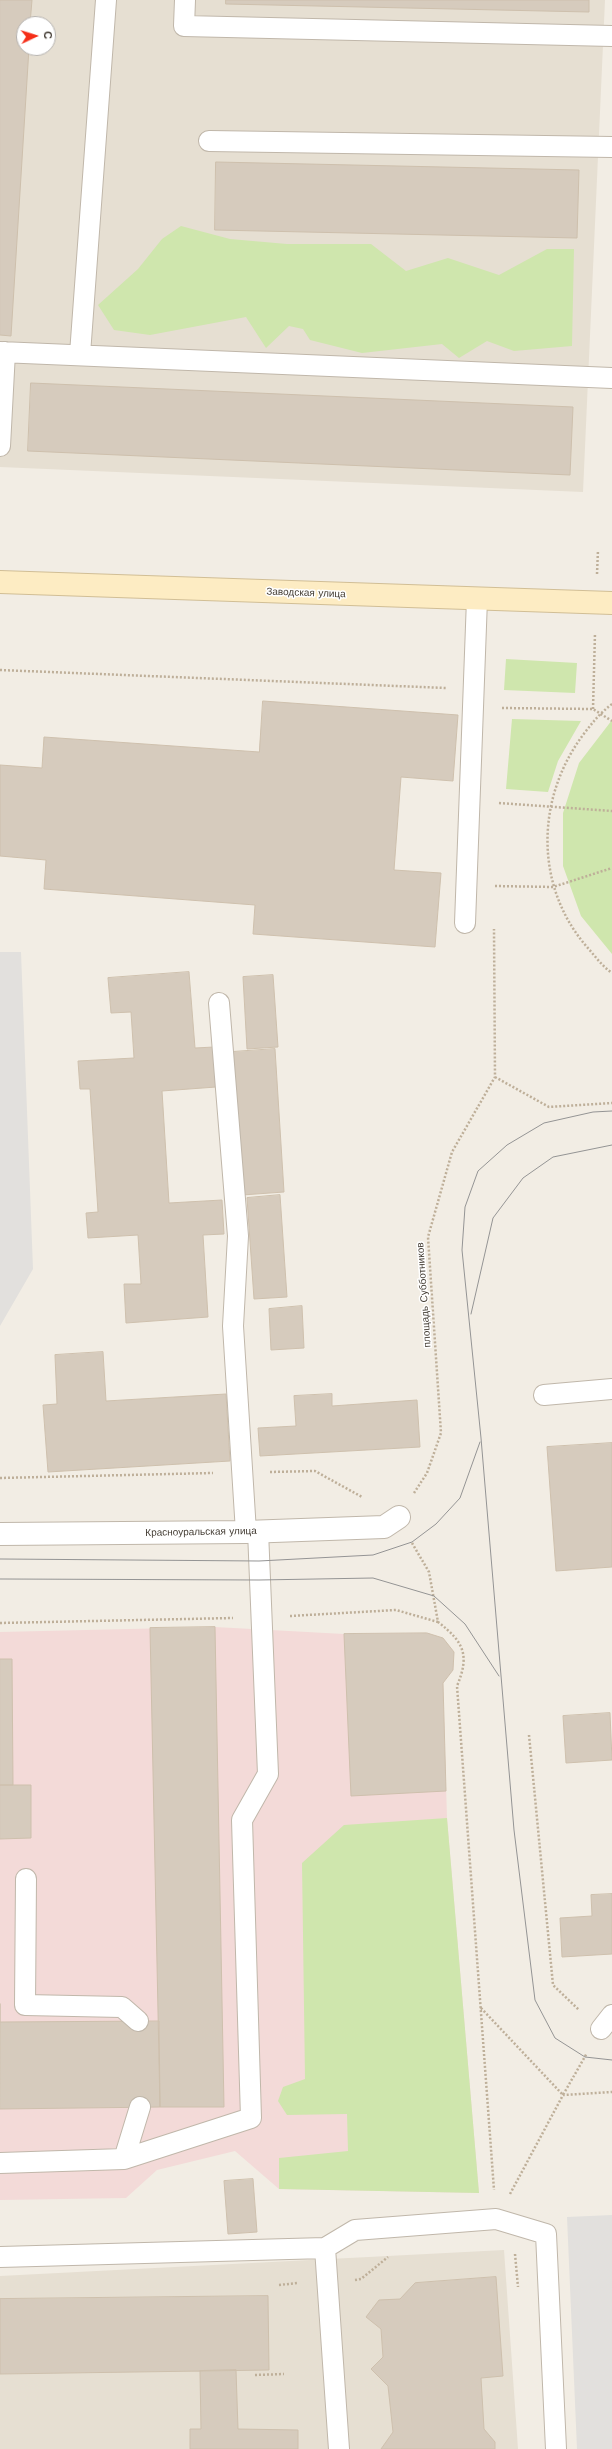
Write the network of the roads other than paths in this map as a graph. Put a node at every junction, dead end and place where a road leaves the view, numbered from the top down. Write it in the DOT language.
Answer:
graph roads {
  1 [pos="106,0"];
  2 [pos="185,0"];
  3 [pos="612,36"];
  4 [pos="209,141"];
  5 [pos="612,147"];
  6 [pos="2,352"];
  7 [pos="80,354"];
  8 [pos="612,378"];
  9 [pos="0,446"];
  10 [pos="0,582"];
  11 [pos="478,599"];
  12 [pos="612,604"];
  13 [pos="464,923"];
  14 [pos="219,1003"];
  15 [pos="612,1389"];
  16 [pos="544,1395"];
  17 [pos="399,1517"];
  18 [pos="252,1532"];
  19 [pos="0,1534"];
  20 [pos="26,1879"];
  21 [pos="138,2021"];
  22 [pos="140,2107"];
  23 [pos="124,2159"];
  24 [pos="0,2163"];
  25 [pos="325,2248"];
  26 [pos="0,2257"];
  27 [pos="339,2449"];
  28 [pos="556,2449"];
  1 -- 7 [label="lane"];
  2 -- 3 [label="lane"];
  4 -- 5 [label="lane"];
  6 -- 7 [label="lane"];
  6 -- 9 [label="lane"];
  7 -- 8 [label="lane"];
  10 -- 11 [label="street, Заводская улица"];
  11 -- 12 [label="street, Заводская улица"];
  11 -- 13 [label="lane"];
  14 -- 18 [label="lane"];
  15 -- 16 [label="lane"];
  17 -- 18 [label="street, Красноуральская улица"];
  18 -- 19 [label="street, Красноуральская улица"];
  18 -- 23 [label="lane"];
  20 -- 21 [label="lane"];
  22 -- 23 [label="lane"];
  23 -- 24 [label="lane"];
  25 -- 26 [label="lane"];
  25 -- 27 [label="lane"];
  25 -- 28 [label="lane"];
}
